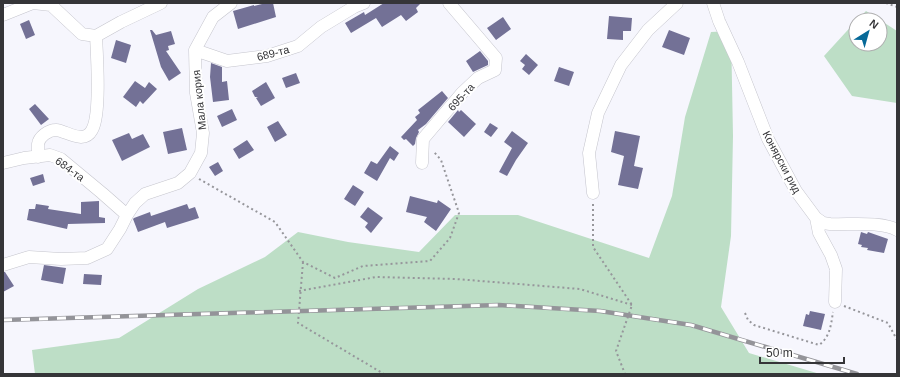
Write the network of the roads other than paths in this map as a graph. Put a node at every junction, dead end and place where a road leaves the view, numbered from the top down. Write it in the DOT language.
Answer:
graph roads {
  1 [pos="161,3"];
  2 [pos="231,3"];
  3 [pos="364,3"];
  4 [pos="449,3"];
  5 [pos="677,3"];
  6 [pos="713,3"];
  7 [pos="3,15"];
  8 [pos="96,36"];
  9 [pos="195,50"];
  10 [pos="38,157"];
  11 [pos="3,163"];
  12 [pos="422,163"];
  13 [pos="593,193"];
  14 [pos="127,215"];
  15 [pos="816,218"];
  16 [pos="897,230"];
  17 [pos="3,265"];
  18 [pos="835,302"];
  1 -- 8 [label="street"];
  2 -- 9 [label="street, Мала кория"];
  3 -- 9 [label="street, 689-та"];
  4 -- 12 [label="street, 695-та"];
  5 -- 13 [label="street"];
  6 -- 15 [label="street, Конярски рид"];
  7 -- 8 [label="street"];
  8 -- 10 [label="street"];
  9 -- 14 [label="street, Мала кория"];
  10 -- 11 [label="street, 684-та"];
  10 -- 14 [label="street, 684-та"];
  14 -- 17 [label="street, Мала кория"];
  15 -- 16 [label="street"];
  15 -- 18 [label="street"];
}
